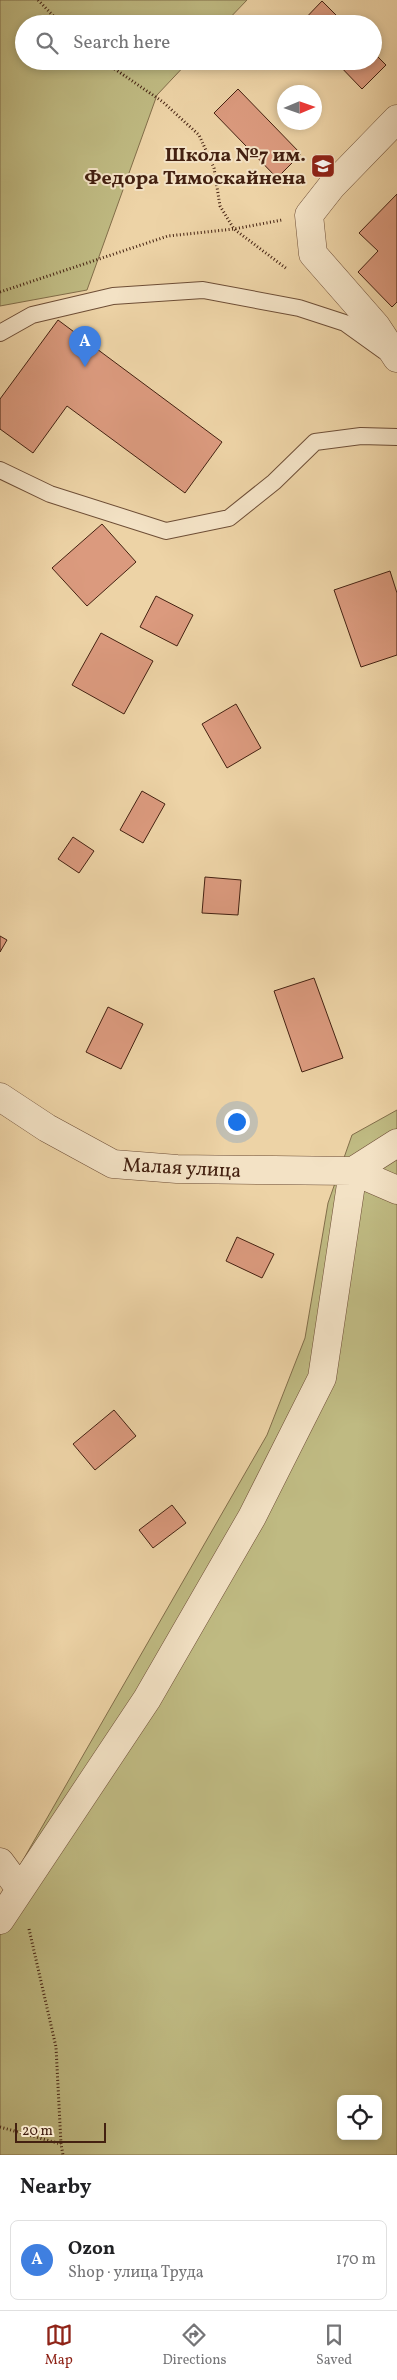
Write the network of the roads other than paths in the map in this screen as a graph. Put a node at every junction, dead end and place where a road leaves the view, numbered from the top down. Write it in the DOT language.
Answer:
graph roads {
  1 [pos="397,119"];
  2 [pos="0,333"];
  3 [pos="397,360"];
  4 [pos="397,437"];
  5 [pos="0,470"];
  6 [pos="0,1097"];
  7 [pos="397,1143"];
  8 [pos="353,1170"];
  9 [pos="397,1190"];
  10 [pos="0,1862"];
  11 [pos="20,1889"];
  12 [pos="0,1920"];
  1 -- 3 [label="street"];
  2 -- 3 [label="lane"];
  4 -- 5 [label="lane"];
  6 -- 8 [label="street, Малая улица"];
  7 -- 8 [label="street"];
  8 -- 9 [label="street"];
  8 -- 11 [label="street"];
  10 -- 11 [label="street"];
  11 -- 12 [label="street"];
}
